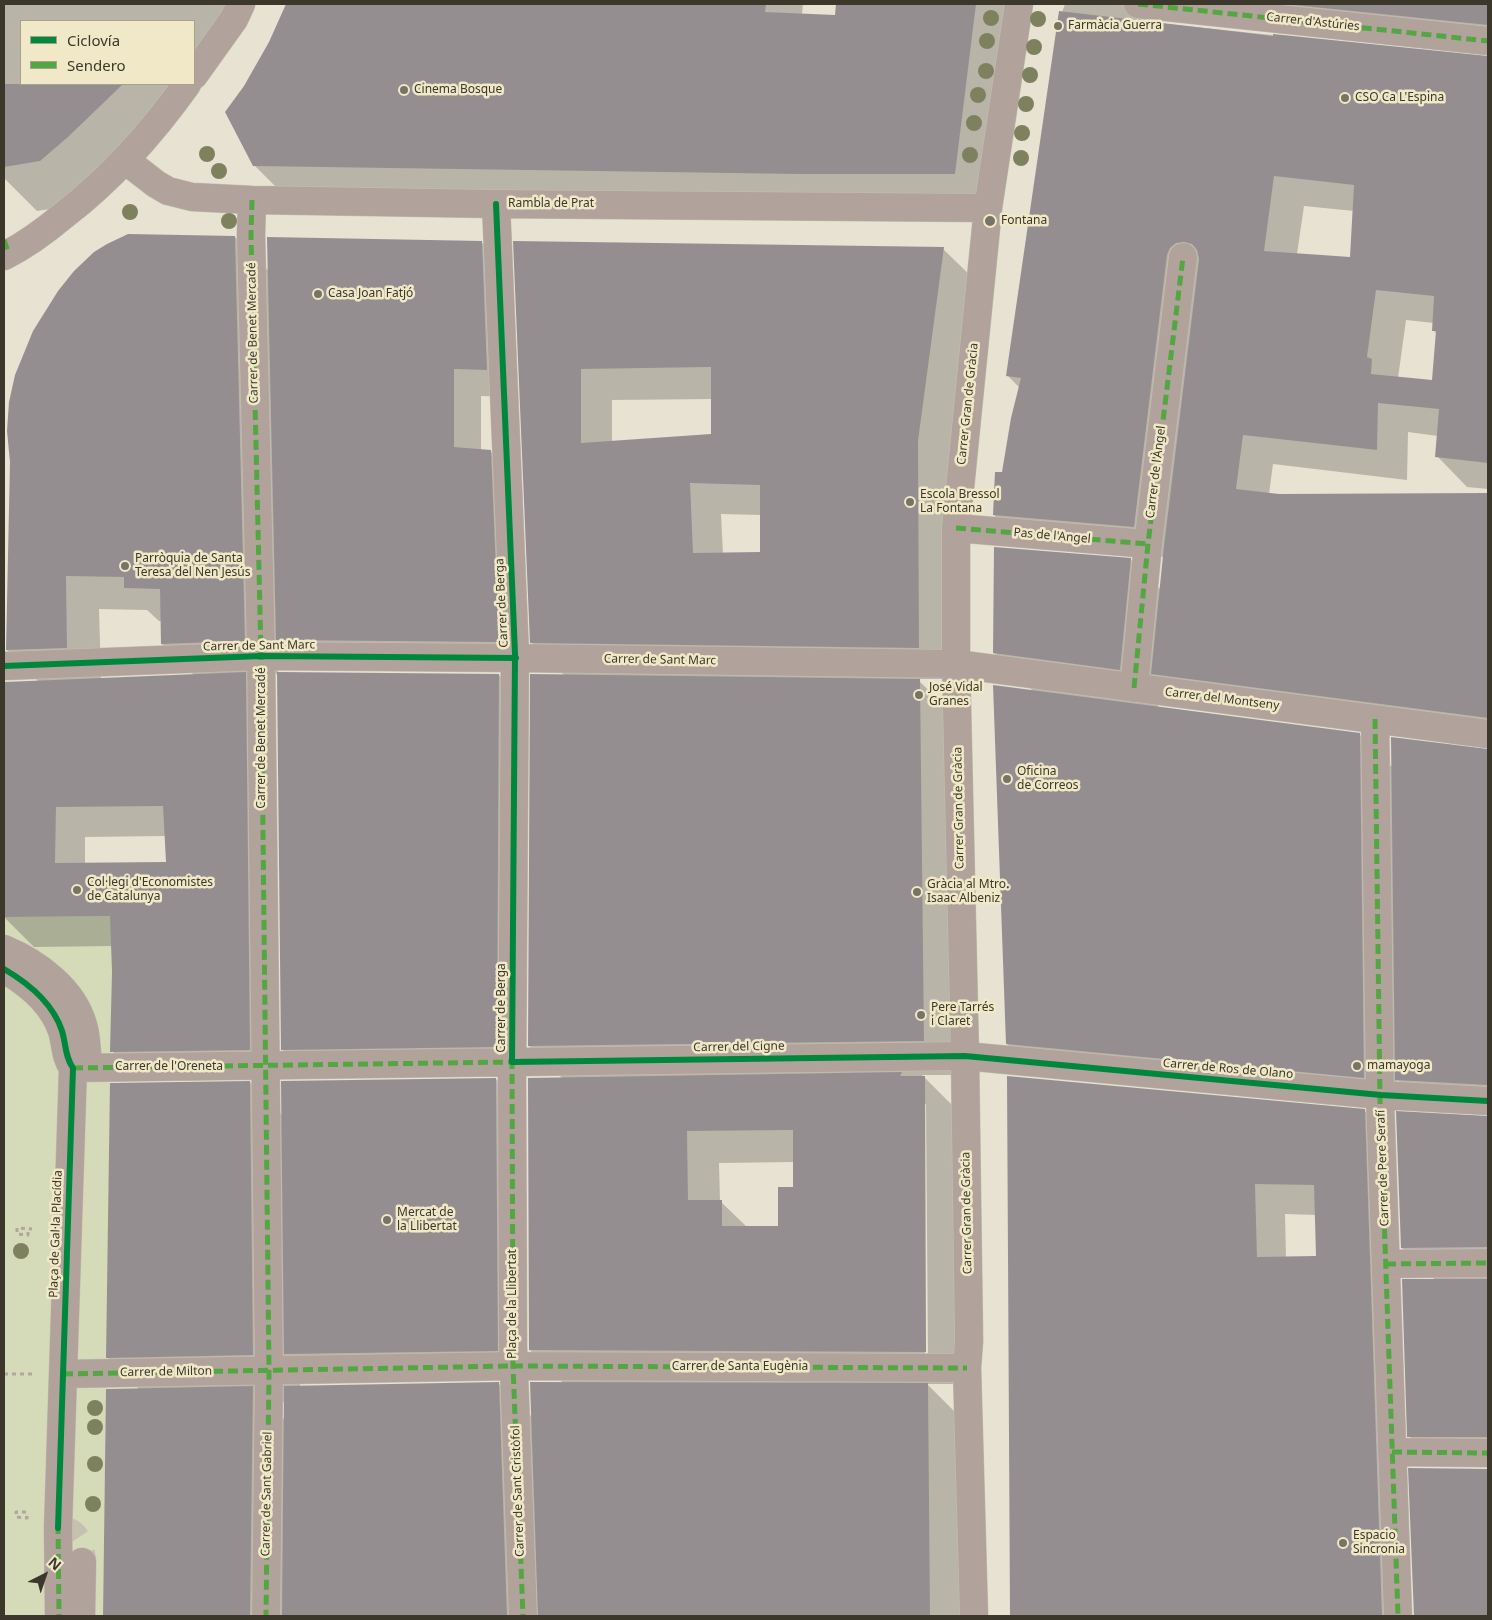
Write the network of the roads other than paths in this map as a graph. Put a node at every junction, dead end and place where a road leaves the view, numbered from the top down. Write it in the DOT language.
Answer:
graph roads {
  1 [pos="241,4"];
  2 [pos="1018,4"];
  3 [pos="1138,4"];
  4 [pos="1488,41"];
  5 [pos="195,74"];
  6 [pos="186,85"];
  7 [pos="126,160"];
  8 [pos="252,200"];
  9 [pos="496,204"];
  10 [pos="988,208"];
  11 [pos="6,250"];
  12 [pos="1183,257"];
  13 [pos="956,528"];
  14 [pos="1148,544"];
  15 [pos="261,656"];
  16 [pos="516,658"];
  17 [pos="956,664"];
  18 [pos="4,666"];
  19 [pos="1134,688"];
  20 [pos="1375,719"];
  21 [pos="1488,734"];
  22 [pos="4,949"];
  23 [pos="4,970"];
  24 [pos="965,1056"];
  25 [pos="80,1060"];
  26 [pos="512,1062"];
  27 [pos="264,1066"];
  28 [pos="1380,1095"];
  29 [pos="1488,1101"];
  30 [pos="1488,1263"];
  31 [pos="1386,1264"];
  32 [pos="513,1366"];
  33 [pos="967,1368"];
  34 [pos="269,1371"];
  35 [pos="63,1374"];
  36 [pos="1392,1452"];
  37 [pos="1488,1453"];
  38 [pos="82,1562"];
  39 [pos="60,1616"];
  40 [pos="81,1616"];
  41 [pos="266,1616"];
  42 [pos="523,1616"];
  43 [pos="974,1616"];
  44 [pos="1398,1616"];
  1 -- 5 [label="street"];
  2 -- 10 [label="street, Carrer Gran de Gràcia"];
  3 -- 4 [label="street, Carrer d'Astúries"];
  6 -- 7 [label="street"];
  7 -- 8 [label="street, Rambla de Prat"];
  7 -- 11 [label="street"];
  8 -- 9 [label="street, Rambla de Prat"];
  8 -- 15 [label="street, Carrer de Benet Mercadé"];
  9 -- 10 [label="street, Rambla de Prat"];
  9 -- 16 [label="street, Carrer de Berga"];
  10 -- 13 [label="street, Carrer Gran de Gràcia"];
  12 -- 14 [label="street, Carrer de l'Àngel"];
  13 -- 14 [label="street, Pas de l'Angel"];
  13 -- 17 [label="street, Carrer Gran de Gràcia"];
  14 -- 19 [label="street, Carrer de l'Àngel"];
  15 -- 16 [label="street, Carrer de Sant Marc"];
  15 -- 18 [label="street, Carrer de Sant Marc"];
  15 -- 27 [label="street, Carrer de Benet Mercadé"];
  16 -- 17 [label="street, Carrer de Sant Marc"];
  16 -- 26 [label="street, Carrer de Berga"];
  17 -- 19 [label="street, Carrer del Montseny"];
  17 -- 24 [label="street, Carrer Gran de Gràcia"];
  19 -- 20 [label="street, Carrer del Montseny"];
  20 -- 21 [label="street, Carrer del Montseny"];
  20 -- 28 [label="street, Carrer de Pere Serafí"];
  22 -- 25 [label="street"];
  23 -- 25 [label="street, Plaça de Gal·la Placídia"];
  24 -- 26 [label="street, Carrer del Cigne"];
  24 -- 28 [label="street, Carrer de Ros de Olano"];
  24 -- 33 [label="street, Carrer Gran de Gràcia"];
  25 -- 27 [label="street, Carrer de l'Oreneta"];
  25 -- 35 [label="street, Plaça de Gal·la Placídia"];
  26 -- 27 [label="street"];
  26 -- 32 [label="street, Plaça de la Llibertat"];
  27 -- 34 [label="street"];
  28 -- 29 [label="street, Carrer de Ros de Olano"];
  28 -- 31 [label="street, Carrer de Pere Serafí"];
  30 -- 31 [label="street"];
  31 -- 36 [label="street, Carrer de Pere Serafí"];
  32 -- 33 [label="street, Carrer de Santa Eugènia"];
  32 -- 34 [label="street, Plaça de la Llibertat"];
  32 -- 42 [label="street, Carrer de Sant Cristòfol"];
  33 -- 43 [label="street, Carrer Gran de Gràcia"];
  34 -- 35 [label="street, Carrer de Milton"];
  34 -- 41 [label="street, Carrer de Sant Gabriel"];
  35 -- 39 [label="street, Plaça de Gal·la Placídia"];
  36 -- 37 [label="street"];
  36 -- 44 [label="street, Carrer de Pere Serafí"];
  38 -- 40 [label="street"];
}
